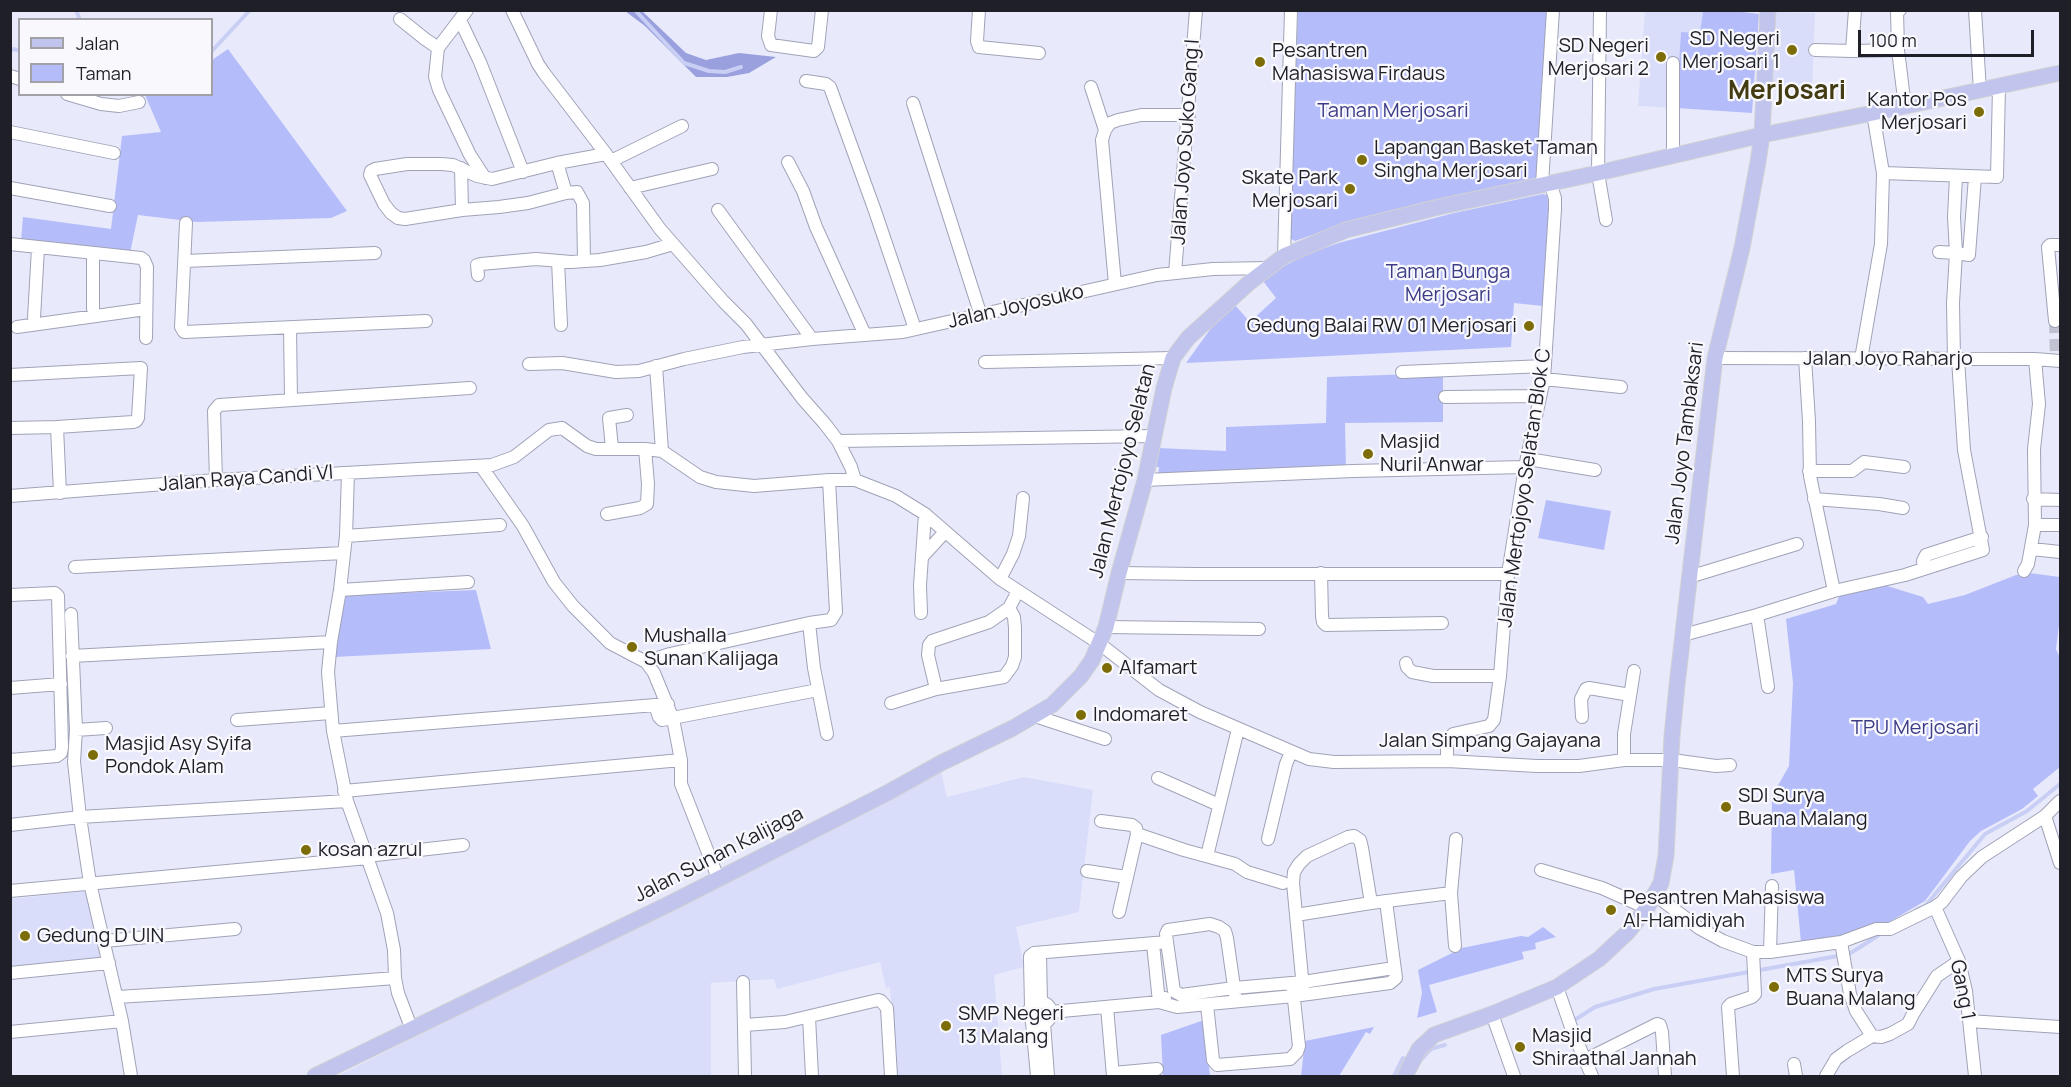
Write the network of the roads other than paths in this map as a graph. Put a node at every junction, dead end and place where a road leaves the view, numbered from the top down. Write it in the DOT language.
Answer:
graph roads {
  1 [pos="512,10"];
  2 [pos="771,10"];
  3 [pos="822,10"];
  4 [pos="979,10"];
  5 [pos="1196,10"];
  6 [pos="1553,10"];
  7 [pos="1600,10"];
  8 [pos="1855,10"];
  9 [pos="1975,10"];
  10 [pos="1290,11"];
  11 [pos="1765,11"];
  12 [pos="1898,11"];
  13 [pos="464,15"];
  14 [pos="400,19"];
  15 [pos="438,48"];
  16 [pos="1815,50"];
  17 [pos="1898,50"];
  18 [pos="1852,51"];
  19 [pos="1039,53"];
  20 [pos="1673,63"];
  21 [pos="2061,73"];
  22 [pos="806,81"];
  23 [pos="1091,87"];
  24 [pos="2000,87"];
  25 [pos="1980,91"];
  26 [pos="75,96"];
  27 [pos="139,102"];
  28 [pos="913,103"];
  29 [pos="1905,106"];
  30 [pos="1873,114"];
  31 [pos="1189,115"];
  32 [pos="682,126"];
  33 [pos="1105,130"];
  34 [pos="10,132"];
  35 [pos="1762,135"];
  36 [pos="114,153"];
  37 [pos="1673,156"];
  38 [pos="609,158"];
  39 [pos="788,162"];
  40 [pos="557,163"];
  41 [pos="461,168"];
  42 [pos="712,169"];
  43 [pos="523,172"];
  44 [pos="1598,173"];
  45 [pos="1883,173"];
  46 [pos="1956,176"];
  47 [pos="1975,177"];
  48 [pos="485,178"];
  49 [pos="1546,183"];
  50 [pos="10,188"];
  51 [pos="630,188"];
  52 [pos="566,193"];
  53 [pos="110,206"];
  54 [pos="462,210"];
  55 [pos="718,210"];
  56 [pos="1606,220"];
  57 [pos="186,223"];
  58 [pos="10,244"];
  59 [pos="673,244"];
  60 [pos="2061,245"];
  61 [pos="38,248"];
  62 [pos="1939,252"];
  63 [pos="375,253"];
  64 [pos="1956,253"];
  65 [pos="93,254"];
  66 [pos="1284,256"];
  67 [pos="185,261"];
  68 [pos="558,261"];
  69 [pos="584,261"];
  70 [pos="1269,268"];
  71 [pos="1175,273"];
  72 [pos="478,274"];
  73 [pos="1115,284"];
  74 [pos="93,309"];
  75 [pos="146,309"];
  76 [pos="981,316"];
  77 [pos="34,318"];
  78 [pos="426,321"];
  79 [pos="2055,321"];
  80 [pos="561,325"];
  81 [pos="17,327"];
  82 [pos="290,328"];
  83 [pos="915,329"];
  84 [pos="865,335"];
  85 [pos="146,338"];
  86 [pos="812,339"];
  87 [pos="763,345"];
  88 [pos="1173,358"];
  89 [pos="1715,358"];
  90 [pos="1805,358"];
  91 [pos="1861,359"];
  92 [pos="1956,359"];
  93 [pos="2035,359"];
  94 [pos="2061,361"];
  95 [pos="985,362"];
  96 [pos="529,364"];
  97 [pos="656,366"];
  98 [pos="1402,372"];
  99 [pos="1545,373"];
  100 [pos="10,375"];
  101 [pos="1621,387"];
  102 [pos="470,388"];
  103 [pos="1540,396"];
  104 [pos="1445,398"];
  105 [pos="291,399"];
  106 [pos="627,416"];
  107 [pos="57,427"];
  108 [pos="10,428"];
  109 [pos="1154,436"];
  110 [pos="838,441"];
  111 [pos="612,448"];
  112 [pos="645,449"];
  113 [pos="662,451"];
  114 [pos="1527,463"];
  115 [pos="481,466"];
  116 [pos="1904,467"];
  117 [pos="1596,470"];
  118 [pos="1809,471"];
  119 [pos="348,473"];
  120 [pos="216,480"];
  121 [pos="829,480"];
  122 [pos="855,480"];
  123 [pos="1145,480"];
  124 [pos="60,493"];
  125 [pos="10,496"];
  126 [pos="1023,498"];
  127 [pos="1815,499"];
  128 [pos="2033,499"];
  129 [pos="2061,500"];
  130 [pos="1903,508"];
  131 [pos="607,514"];
  132 [pos="925,514"];
  133 [pos="500,525"];
  134 [pos="2034,525"];
  135 [pos="2061,525"];
  136 [pos="944,533"];
  137 [pos="346,536"];
  138 [pos="1797,544"];
  139 [pos="2032,549"];
  140 [pos="2061,552"];
  141 [pos="337,554"];
  142 [pos="922,557"];
  143 [pos="75,567"];
  144 [pos="2024,571"];
  145 [pos="1119,573"];
  146 [pos="1321,573"];
  147 [pos="1508,574"];
  148 [pos="1689,577"];
  149 [pos="1000,579"];
  150 [pos="468,582"];
  151 [pos="340,590"];
  152 [pos="1018,591"];
  153 [pos="1834,591"];
  154 [pos="10,595"];
  155 [pos="1009,608"];
  156 [pos="921,613"];
  157 [pos="71,614"];
  158 [pos="1757,615"];
  159 [pos="809,623"];
  160 [pos="1442,623"];
  161 [pos="1106,627"];
  162 [pos="1259,629"];
  163 [pos="1683,634"];
  164 [pos="331,642"];
  165 [pos="1100,644"];
  166 [pos="72,656"];
  167 [pos="646,662"];
  168 [pos="1406,663"];
  169 [pos="1634,671"];
  170 [pos="1500,676"];
  171 [pos="61,684"];
  172 [pos="1768,687"];
  173 [pos="10,688"];
  174 [pos="936,689"];
  175 [pos="818,690"];
  176 [pos="1630,695"];
  177 [pos="891,703"];
  178 [pos="662,704"];
  179 [pos="331,713"];
  180 [pos="1035,716"];
  181 [pos="1582,717"];
  182 [pos="673,719"];
  183 [pos="237,720"];
  184 [pos="106,728"];
  185 [pos="76,729"];
  186 [pos="1238,729"];
  187 [pos="333,731"];
  188 [pos="827,734"];
  189 [pos="1105,739"];
  190 [pos="1290,752"];
  191 [pos="10,760"];
  192 [pos="681,760"];
  193 [pos="1624,760"];
  194 [pos="1672,760"];
  195 [pos="1447,761"];
  196 [pos="1730,765"];
  197 [pos="1158,778"];
  198 [pos="343,798"];
  199 [pos="2061,801"];
  200 [pos="1219,805"];
  201 [pos="2045,816"];
  202 [pos="80,817"];
  203 [pos="1101,821"];
  204 [pos="10,825"];
  205 [pos="1137,834"];
  206 [pos="1269,839"];
  207 [pos="1456,839"];
  208 [pos="463,845"];
  209 [pos="1207,856"];
  210 [pos="368,857"];
  211 [pos="2061,863"];
  212 [pos="1541,870"];
  213 [pos="1087,871"];
  214 [pos="1126,877"];
  215 [pos="718,878"];
  216 [pos="90,883"];
  217 [pos="1283,883"];
  218 [pos="1772,886"];
  219 [pos="10,891"];
  220 [pos="1451,893"];
  221 [pos="1386,901"];
  222 [pos="1651,901"];
  223 [pos="1371,903"];
  224 [pos="1935,907"];
  225 [pos="1119,912"];
  226 [pos="1296,915"];
  227 [pos="235,929"];
  228 [pos="104,940"];
  229 [pos="1167,942"];
  230 [pos="1153,944"];
  231 [pos="1455,946"];
  232 [pos="1843,950"];
  233 [pos="1770,952"];
  234 [pos="1959,961"];
  235 [pos="109,963"];
  236 [pos="1754,964"];
  237 [pos="10,973"];
  238 [pos="393,978"];
  239 [pos="743,982"];
  240 [pos="1557,987"];
  241 [pos="1234,988"];
  242 [pos="1298,989"];
  243 [pos="1174,991"];
  244 [pos="1221,996"];
  245 [pos="117,997"];
  246 [pos="1236,1001"];
  247 [pos="1159,1002"];
  248 [pos="1207,1005"];
  249 [pos="1041,1007"];
  250 [pos="1107,1007"];
  251 [pos="1492,1014"];
  252 [pos="809,1017"];
  253 [pos="122,1022"];
  254 [pos="1969,1022"];
  255 [pos="1038,1023"];
  256 [pos="745,1025"];
  257 [pos="2061,1027"];
  258 [pos="412,1030"];
  259 [pos="10,1032"];
  260 [pos="1872,1036"];
  261 [pos="1585,1060"];
  262 [pos="1157,1069"];
  263 [pos="1113,1075"];
  264 [pos="131,1077"];
  265 [pos="315,1077"];
  266 [pos="745,1077"];
  267 [pos="812,1077"];
  268 [pos="891,1077"];
  269 [pos="1037,1077"];
  270 [pos="1048,1077"];
  271 [pos="1405,1077"];
  272 [pos="1514,1077"];
  273 [pos="1592,1077"];
  274 [pos="1665,1077"];
  275 [pos="1733,1077"];
  276 [pos="1826,1077"];
  277 [pos="1975,1077"];
  1 -- 38 [label="street"];
  2 -- 3 [label="street"];
  4 -- 19 [label="street"];
  5 -- 31 [label="street, Jalan Joyo Suko Gang I"];
  6 -- 49 [label="street, Jalan Mertojoyo Selatan Blok C"];
  7 -- 44 [label="street"];
  8 -- 18 [label="street"];
  9 -- 25 [label="street"];
  10 -- 66 [label="street"];
  11 -- 35 [label="main road, Jalan Joyo Tambaksari"];
  12 -- 17 [label="street"];
  13 -- 15 [label="street"];
  13 -- 43 [label="street"];
  14 -- 15 [label="street"];
  15 -- 48 [label="street"];
  16 -- 18 [label="street"];
  17 -- 18 [label="street"];
  17 -- 29 [label="street"];
  20 -- 37 [label="street"];
  21 -- 24 [label="main road, Jalan Mertojoyo Selatan"];
  22 -- 83 [label="street"];
  23 -- 33 [label="street"];
  24 -- 25 [label="main road, Jalan Mertojoyo Selatan"];
  24 -- 47 [label="street"];
  25 -- 29 [label="main road, Jalan Mertojoyo Selatan"];
  26 -- 27 [label="street"];
  28 -- 76 [label="street"];
  29 -- 30 [label="main road, Jalan Mertojoyo Selatan"];
  30 -- 35 [label="main road, Jalan Mertojoyo Selatan"];
  30 -- 45 [label="street"];
  31 -- 33 [label="street"];
  31 -- 71 [label="street, Jalan Joyo Suko Gang I"];
  32 -- 38 [label="street"];
  33 -- 73 [label="street"];
  34 -- 36 [label="street"];
  35 -- 37 [label="main road, Jalan Mertojoyo Selatan"];
  35 -- 89 [label="main road, Jalan Joyo Tambaksari"];
  37 -- 44 [label="main road, Jalan Mertojoyo Selatan"];
  38 -- 40 [label="street"];
  38 -- 51 [label="street"];
  39 -- 84 [label="street"];
  40 -- 43 [label="street"];
  40 -- 52 [label="street"];
  41 -- 48 [label="street"];
  41 -- 54 [label="street"];
  41 -- 54 [label="street"];
  42 -- 51 [label="street"];
  43 -- 48 [label="street"];
  44 -- 49 [label="main road, Jalan Mertojoyo Selatan"];
  44 -- 56 [label="street"];
  45 -- 46 [label="street"];
  45 -- 91 [label="street"];
  46 -- 47 [label="street"];
  46 -- 64 [label="street"];
  47 -- 64 [label="street"];
  49 -- 66 [label="main road, Jalan Mertojoyo Selatan"];
  49 -- 99 [label="street, Jalan Mertojoyo Selatan Blok C"];
  50 -- 53 [label="street"];
  51 -- 59 [label="street"];
  52 -- 54 [label="street"];
  52 -- 69 [label="street"];
  55 -- 86 [label="street"];
  57 -- 67 [label="street"];
  58 -- 61 [label="street"];
  59 -- 69 [label="street"];
  59 -- 87 [label="street"];
  60 -- 79 [label="street"];
  61 -- 65 [label="street"];
  61 -- 77 [label="street"];
  62 -- 64 [label="street"];
  63 -- 67 [label="street"];
  64 -- 92 [label="street"];
  65 -- 74 [label="street"];
  65 -- 75 [label="street"];
  66 -- 70 [label="main road, Jalan Mertojoyo Selatan"];
  67 -- 82 [label="street"];
  68 -- 69 [label="street"];
  68 -- 72 [label="street"];
  68 -- 80 [label="street"];
  70 -- 71 [label="street, Jalan Joyosuko"];
  70 -- 88 [label="main road, Jalan Mertojoyo Selatan"];
  71 -- 73 [label="street, Jalan Joyosuko"];
  73 -- 76 [label="street, Jalan Joyosuko"];
  75 -- 81 [label="street"];
  75 -- 85 [label="street"];
  76 -- 83 [label="street, Jalan Joyosuko"];
  78 -- 82 [label="street"];
  82 -- 105 [label="street"];
  83 -- 84 [label="street, Jalan Joyosuko"];
  84 -- 86 [label="street, Jalan Joyosuko"];
  86 -- 87 [label="street, Jalan Joyosuko"];
  87 -- 97 [label="street, Jalan Joyosuko"];
  87 -- 110 [label="street"];
  88 -- 95 [label="street"];
  88 -- 109 [label="main road, Jalan Mertojoyo Selatan"];
  89 -- 90 [label="street, Jalan Joyo Raharjo"];
  89 -- 148 [label="main road, Jalan Joyo Tambaksari"];
  90 -- 91 [label="street, Jalan Joyo Raharjo"];
  90 -- 118 [label="street"];
  91 -- 92 [label="street, Jalan Joyo Raharjo"];
  92 -- 93 [label="street, Jalan Joyo Raharjo"];
  92 -- 153 [label="street"];
  93 -- 94 [label="street, Jalan Joyo Raharjo"];
  93 -- 128 [label="street"];
  96 -- 97 [label="street, Jalan Joyosuko"];
  97 -- 113 [label="street"];
  98 -- 99 [label="street"];
  99 -- 101 [label="street"];
  99 -- 103 [label="street, Jalan Mertojoyo Selatan Blok C"];
  100 -- 107 [label="street"];
  102 -- 105 [label="street"];
  103 -- 104 [label="street"];
  103 -- 114 [label="street, Jalan Mertojoyo Selatan Blok C"];
  105 -- 120 [label="street"];
  106 -- 111 [label="street"];
  107 -- 108 [label="street"];
  107 -- 124 [label="street"];
  109 -- 110 [label="street"];
  109 -- 123 [label="main road, Jalan Mertojoyo Selatan"];
  110 -- 122 [label="street"];
  111 -- 112 [label="street"];
  111 -- 115 [label="street, Jalan Raya Candi VI"];
  112 -- 113 [label="street"];
  112 -- 131 [label="street"];
  113 -- 121 [label="street"];
  114 -- 117 [label="street"];
  114 -- 123 [label="street"];
  114 -- 147 [label="street, Jalan Mertojoyo Selatan Blok C"];
  115 -- 119 [label="street, Jalan Raya Candi VI"];
  115 -- 167 [label="street"];
  116 -- 118 [label="street"];
  118 -- 127 [label="street"];
  119 -- 120 [label="street, Jalan Raya Candi VI"];
  119 -- 137 [label="street"];
  120 -- 124 [label="street, Jalan Raya Candi VI"];
  121 -- 122 [label="street"];
  121 -- 159 [label="street"];
  122 -- 132 [label="street, Jalan Simpang Gajayana"];
  123 -- 145 [label="main road, Jalan Mertojoyo Selatan"];
  124 -- 125 [label="street, Jalan Raya Candi VI"];
  126 -- 149 [label="street"];
  127 -- 130 [label="street"];
  127 -- 153 [label="street"];
  128 -- 129 [label="street"];
  128 -- 134 [label="street"];
  132 -- 136 [label="street, Jalan Simpang Gajayana"];
  132 -- 142 [label="street"];
  133 -- 137 [label="street"];
  134 -- 135 [label="street"];
  134 -- 139 [label="street"];
  136 -- 142 [label="street"];
  136 -- 149 [label="street, Jalan Simpang Gajayana"];
  137 -- 141 [label="street"];
  138 -- 148 [label="street"];
  139 -- 140 [label="street"];
  139 -- 144 [label="street"];
  141 -- 143 [label="street"];
  141 -- 151 [label="street"];
  142 -- 156 [label="street"];
  145 -- 146 [label="street"];
  145 -- 161 [label="main road, Jalan Mertojoyo Selatan"];
  146 -- 147 [label="street"];
  146 -- 160 [label="street"];
  147 -- 170 [label="street, Jalan Mertojoyo Selatan Blok C"];
  148 -- 163 [label="main road, Jalan Joyo Tambaksari"];
  149 -- 152 [label="street, Jalan Simpang Gajayana"];
  150 -- 151 [label="street"];
  151 -- 164 [label="street"];
  152 -- 155 [label="street"];
  152 -- 165 [label="street, Jalan Simpang Gajayana"];
  153 -- 158 [label="street"];
  154 -- 171 [label="street"];
  155 -- 174 [label="street"];
  155 -- 174 [label="street"];
  157 -- 166 [label="street"];
  158 -- 163 [label="street"];
  158 -- 172 [label="street"];
  159 -- 167 [label="street"];
  159 -- 175 [label="street"];
  161 -- 162 [label="street"];
  161 -- 165 [label="main road, Jalan Sunan Kalijaga"];
  163 -- 194 [label="main road, Jalan Joyo Tambaksari"];
  164 -- 166 [label="street"];
  164 -- 179 [label="street"];
  165 -- 180 [label="main road, Jalan Sunan Kalijaga"];
  165 -- 186 [label="street, Jalan Simpang Gajayana"];
  166 -- 185 [label="street"];
  167 -- 178 [label="street"];
  168 -- 170 [label="street"];
  169 -- 176 [label="street"];
  170 -- 195 [label="street, Jalan Mertojoyo Selatan Blok C"];
  171 -- 173 [label="street"];
  171 -- 191 [label="street"];
  174 -- 177 [label="street"];
  175 -- 182 [label="street"];
  175 -- 188 [label="street"];
  176 -- 181 [label="street"];
  176 -- 193 [label="street"];
  178 -- 182 [label="street"];
  178 -- 187 [label="street"];
  179 -- 183 [label="street"];
  179 -- 187 [label="street"];
  180 -- 189 [label="street"];
  180 -- 215 [label="main road, Jalan Sunan Kalijaga"];
  182 -- 192 [label="street"];
  184 -- 185 [label="street"];
  185 -- 202 [label="street"];
  186 -- 190 [label="street, Jalan Simpang Gajayana"];
  186 -- 200 [label="street"];
  187 -- 198 [label="street"];
  190 -- 195 [label="street, Jalan Simpang Gajayana"];
  190 -- 206 [label="street"];
  192 -- 198 [label="street"];
  192 -- 215 [label="street"];
  193 -- 194 [label="street, Jalan Simpang Gajayana"];
  193 -- 195 [label="street, Jalan Simpang Gajayana"];
  194 -- 196 [label="street, Jalan Simpang Gajayana"];
  194 -- 222 [label="main road"];
  197 -- 200 [label="street"];
  198 -- 202 [label="street"];
  198 -- 210 [label="street"];
  199 -- 201 [label="street"];
  200 -- 209 [label="street"];
  201 -- 211 [label="street"];
  201 -- 224 [label="street"];
  202 -- 204 [label="street"];
  202 -- 216 [label="street"];
  203 -- 205 [label="street"];
  205 -- 209 [label="street"];
  205 -- 214 [label="street"];
  207 -- 220 [label="street"];
  208 -- 210 [label="street"];
  209 -- 217 [label="street"];
  210 -- 216 [label="street"];
  210 -- 238 [label="street"];
  212 -- 222 [label="street"];
  213 -- 214 [label="street"];
  214 -- 225 [label="street"];
  215 -- 258 [label="main road, Jalan Sunan Kalijaga"];
  216 -- 219 [label="street"];
  216 -- 228 [label="street"];
  218 -- 233 [label="street"];
  220 -- 221 [label="street"];
  220 -- 231 [label="street"];
  221 -- 223 [label="street"];
  221 -- 242 [label="street"];
  222 -- 236 [label="street"];
  222 -- 240 [label="main road"];
  223 -- 226 [label="street"];
  223 -- 226 [label="street"];
  224 -- 232 [label="street"];
  224 -- 234 [label="street, Gang 1"];
  226 -- 242 [label="street"];
  227 -- 228 [label="street"];
  228 -- 235 [label="street"];
  229 -- 230 [label="street"];
  229 -- 241 [label="street"];
  229 -- 243 [label="street"];
  230 -- 247 [label="street"];
  230 -- 249 [label="street"];
  232 -- 233 [label="street"];
  232 -- 260 [label="street"];
  233 -- 236 [label="street"];
  234 -- 254 [label="street, Gang 1"];
  234 -- 260 [label="street"];
  235 -- 237 [label="street"];
  235 -- 245 [label="street"];
  236 -- 275 [label="street"];
  238 -- 245 [label="street"];
  238 -- 258 [label="street"];
  239 -- 256 [label="street"];
  240 -- 251 [label="main road"];
  240 -- 261 [label="street"];
  241 -- 242 [label="street"];
  241 -- 244 [label="street"];
  241 -- 246 [label="street"];
  242 -- 246 [label="street"];
  242 -- 248 [label="street"];
  243 -- 244 [label="street"];
  243 -- 247 [label="street"];
  244 -- 246 [label="street"];
  244 -- 248 [label="street"];
  245 -- 253 [label="street"];
  247 -- 248 [label="street"];
  247 -- 250 [label="street"];
  249 -- 250 [label="street"];
  249 -- 255 [label="street"];
  249 -- 255 [label="street"];
  250 -- 263 [label="street"];
  251 -- 271 [label="main road"];
  251 -- 272 [label="street"];
  252 -- 256 [label="street"];
  252 -- 267 [label="street"];
  252 -- 268 [label="street"];
  253 -- 259 [label="street"];
  253 -- 264 [label="street"];
  254 -- 257 [label="street"];
  254 -- 277 [label="street, Gang 1"];
  255 -- 269 [label="street"];
  255 -- 270 [label="street"];
  256 -- 266 [label="street"];
  258 -- 265 [label="main road, Jalan Sunan Kalijaga"];
  260 -- 276 [label="street"];
  261 -- 273 [label="street"];
  261 -- 274 [label="street"];
  262 -- 263 [label="street"];
}
